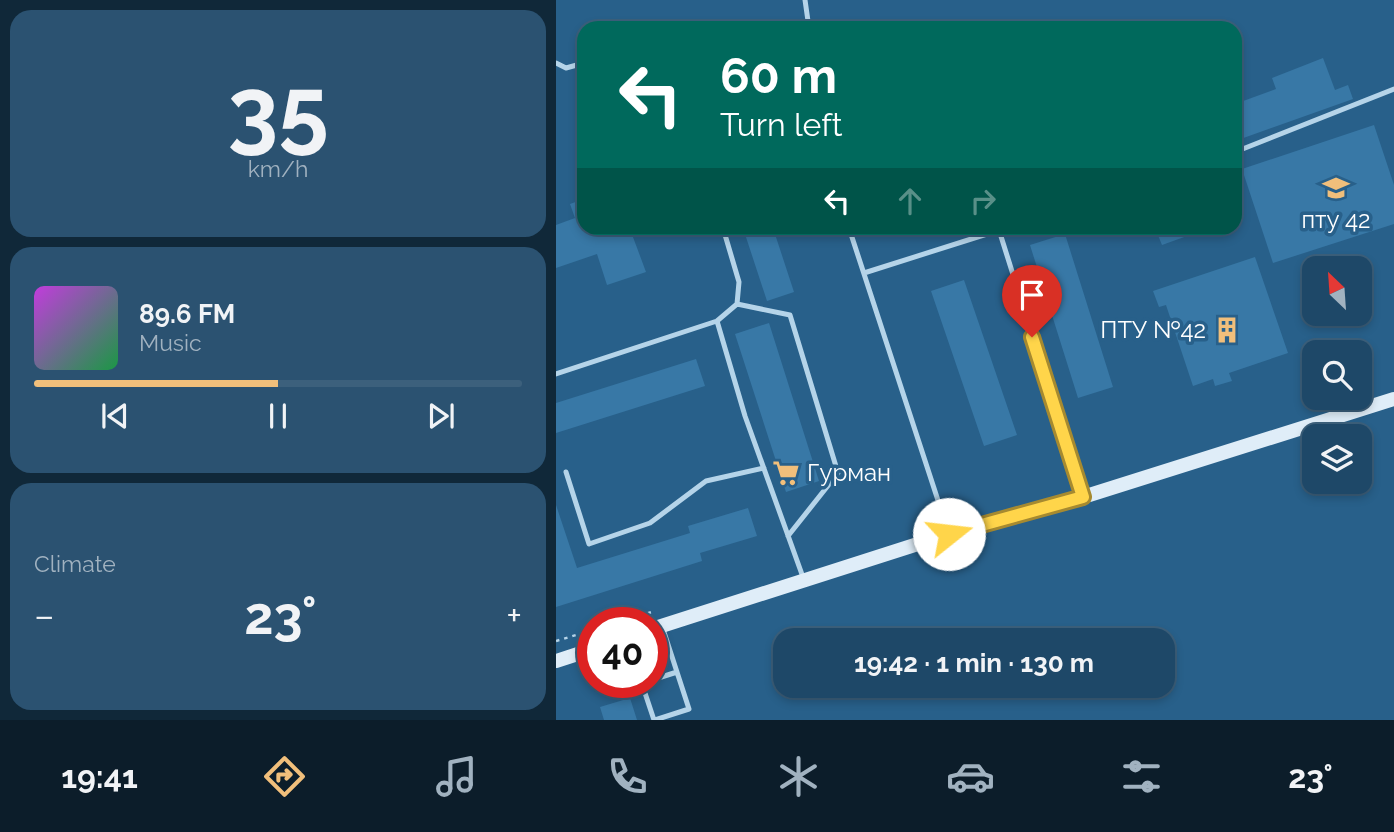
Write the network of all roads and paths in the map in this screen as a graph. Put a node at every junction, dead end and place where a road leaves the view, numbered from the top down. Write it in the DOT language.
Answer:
graph roads {
  1 [pos="805,0"];
  2 [pos="808,21"];
  3 [pos="556,64"];
  4 [pos="577,65"];
  5 [pos="1394,89"];
  6 [pos="1242,149"];
  7 [pos="725,235"];
  8 [pos="851,235"];
  9 [pos="983,235"];
  10 [pos="1001,235"];
  11 [pos="864,273"];
  12 [pos="737,304"];
  13 [pos="717,321"];
  14 [pos="556,374"];
  15 [pos="1394,399"];
  16 [pos="764,468"];
  17 [pos="566,472"];
  18 [pos="1083,497"];
  19 [pos="949,534"];
  20 [pos="788,536"];
  21 [pos="804,580"];
  22 [pos="668,624"];
  23 [pos="577,634"];
  24 [pos="556,640"];
  25 [pos="668,652"];
  26 [pos="577,654"];
  27 [pos="556,661"];
  28 [pos="677,672"];
  29 [pos="668,675"];
  30 [pos="647,698"];
  31 [pos="655,720"];
  1 -- 2 [label="lane"];
  3 -- 4 [label="lane"];
  5 -- 6 [label="lane"];
  7 -- 12 [label="lane"];
  8 -- 11 [label="lane"];
  9 -- 11 [label="lane"];
  10 -- 18 [label="lane"];
  11 -- 19 [label="lane"];
  12 -- 13 [label="lane"];
  12 -- 20 [label="lane"];
  13 -- 14 [label="lane"];
  13 -- 16 [label="lane"];
  15 -- 18 [label="street"];
  16 -- 17 [label="lane"];
  16 -- 20 [label="lane"];
  18 -- 19 [label="street"];
  19 -- 21 [label="street"];
  20 -- 21 [label="lane"];
  21 -- 22 [label="street"];
  23 -- 24 [label="path"];
  25 -- 28 [label="lane"];
  26 -- 27 [label="street"];
  28 -- 29 [label="lane"];
  28 -- 31 [label="lane"];
  30 -- 31 [label="lane"];
}
